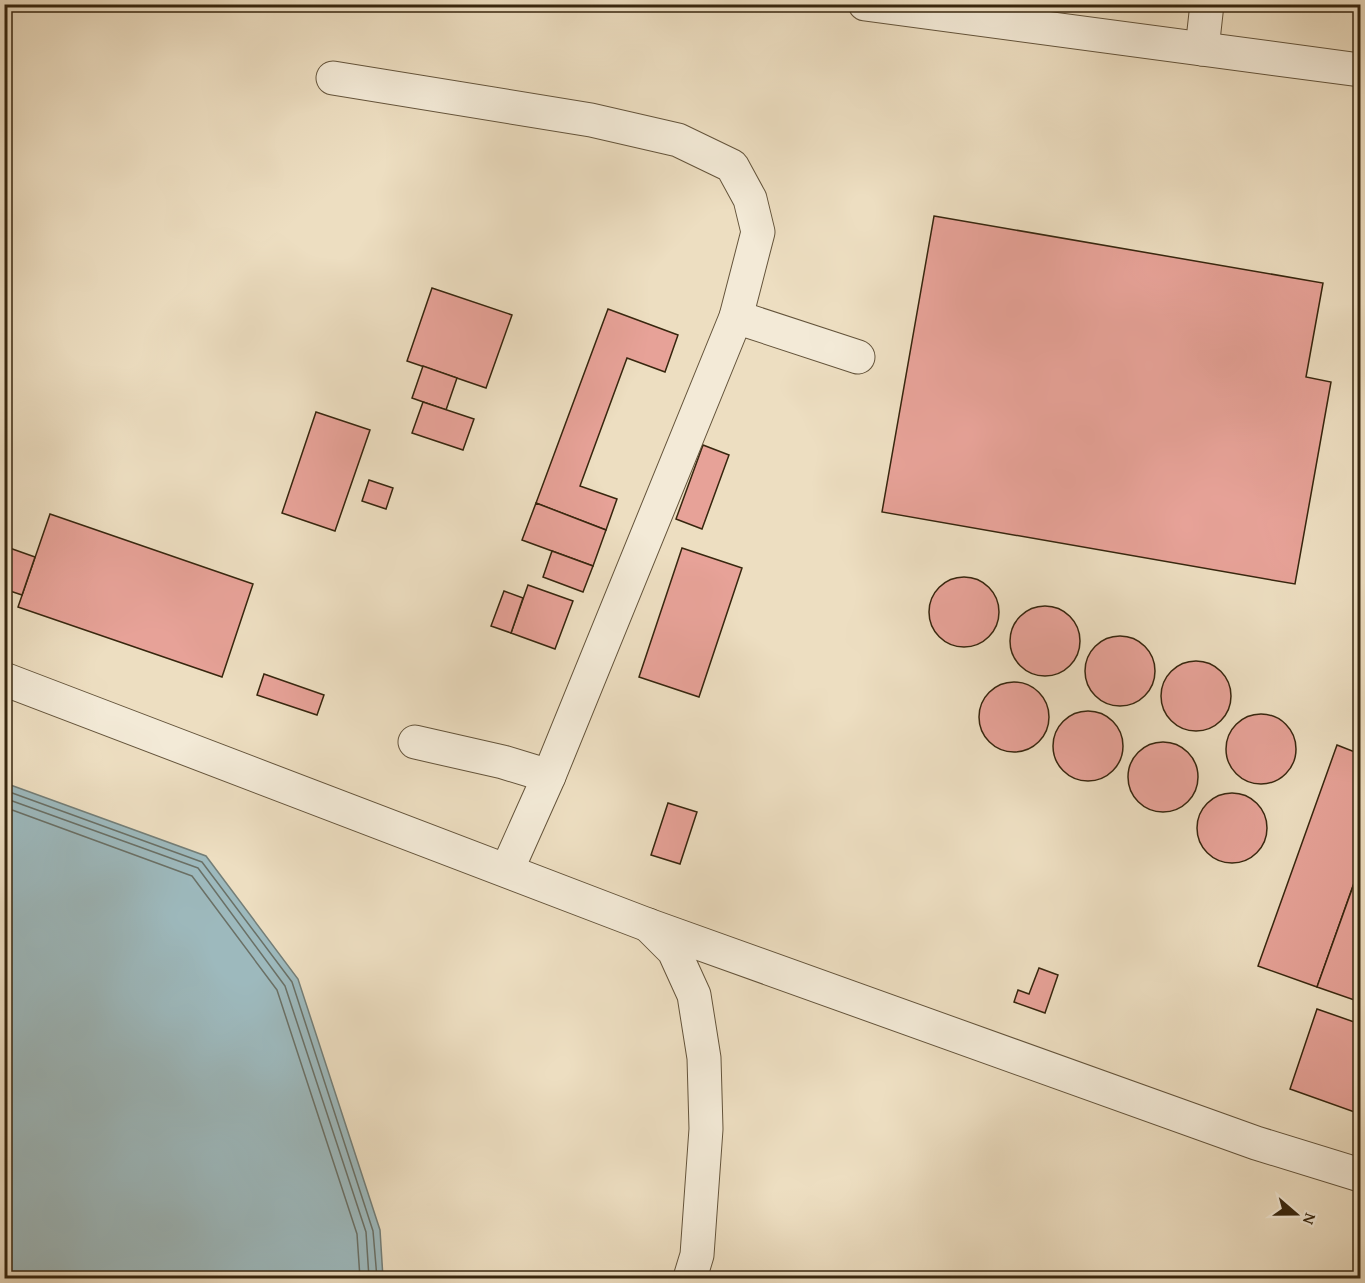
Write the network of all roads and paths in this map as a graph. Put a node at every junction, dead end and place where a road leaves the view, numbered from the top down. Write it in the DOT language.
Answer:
graph roads {
  1 [pos="865,4"];
  2 [pos="1207,4"];
  3 [pos="911,8"];
  4 [pos="1058,17"];
  5 [pos="1202,49"];
  6 [pos="1360,63"];
  7 [pos="333,78"];
  8 [pos="736,317"];
  9 [pos="858,357"];
  10 [pos="4,679"];
  11 [pos="415,742"];
  12 [pos="549,776"];
  13 [pos="507,870"];
  14 [pos="648,925"];
  15 [pos="1360,1175"];
  16 [pos="690,1278"];
  1 -- 3 [label="lane"];
  2 -- 5 [label="lane"];
  3 -- 4 [label="lane"];
  4 -- 5 [label="lane"];
  5 -- 6 [label="lane"];
  7 -- 8 [label="lane"];
  8 -- 9 [label="lane"];
  8 -- 12 [label="lane"];
  10 -- 13 [label="lane"];
  11 -- 12 [label="lane"];
  12 -- 13 [label="lane"];
  13 -- 14 [label="lane"];
  14 -- 15 [label="lane"];
  14 -- 16 [label="lane"];
}
